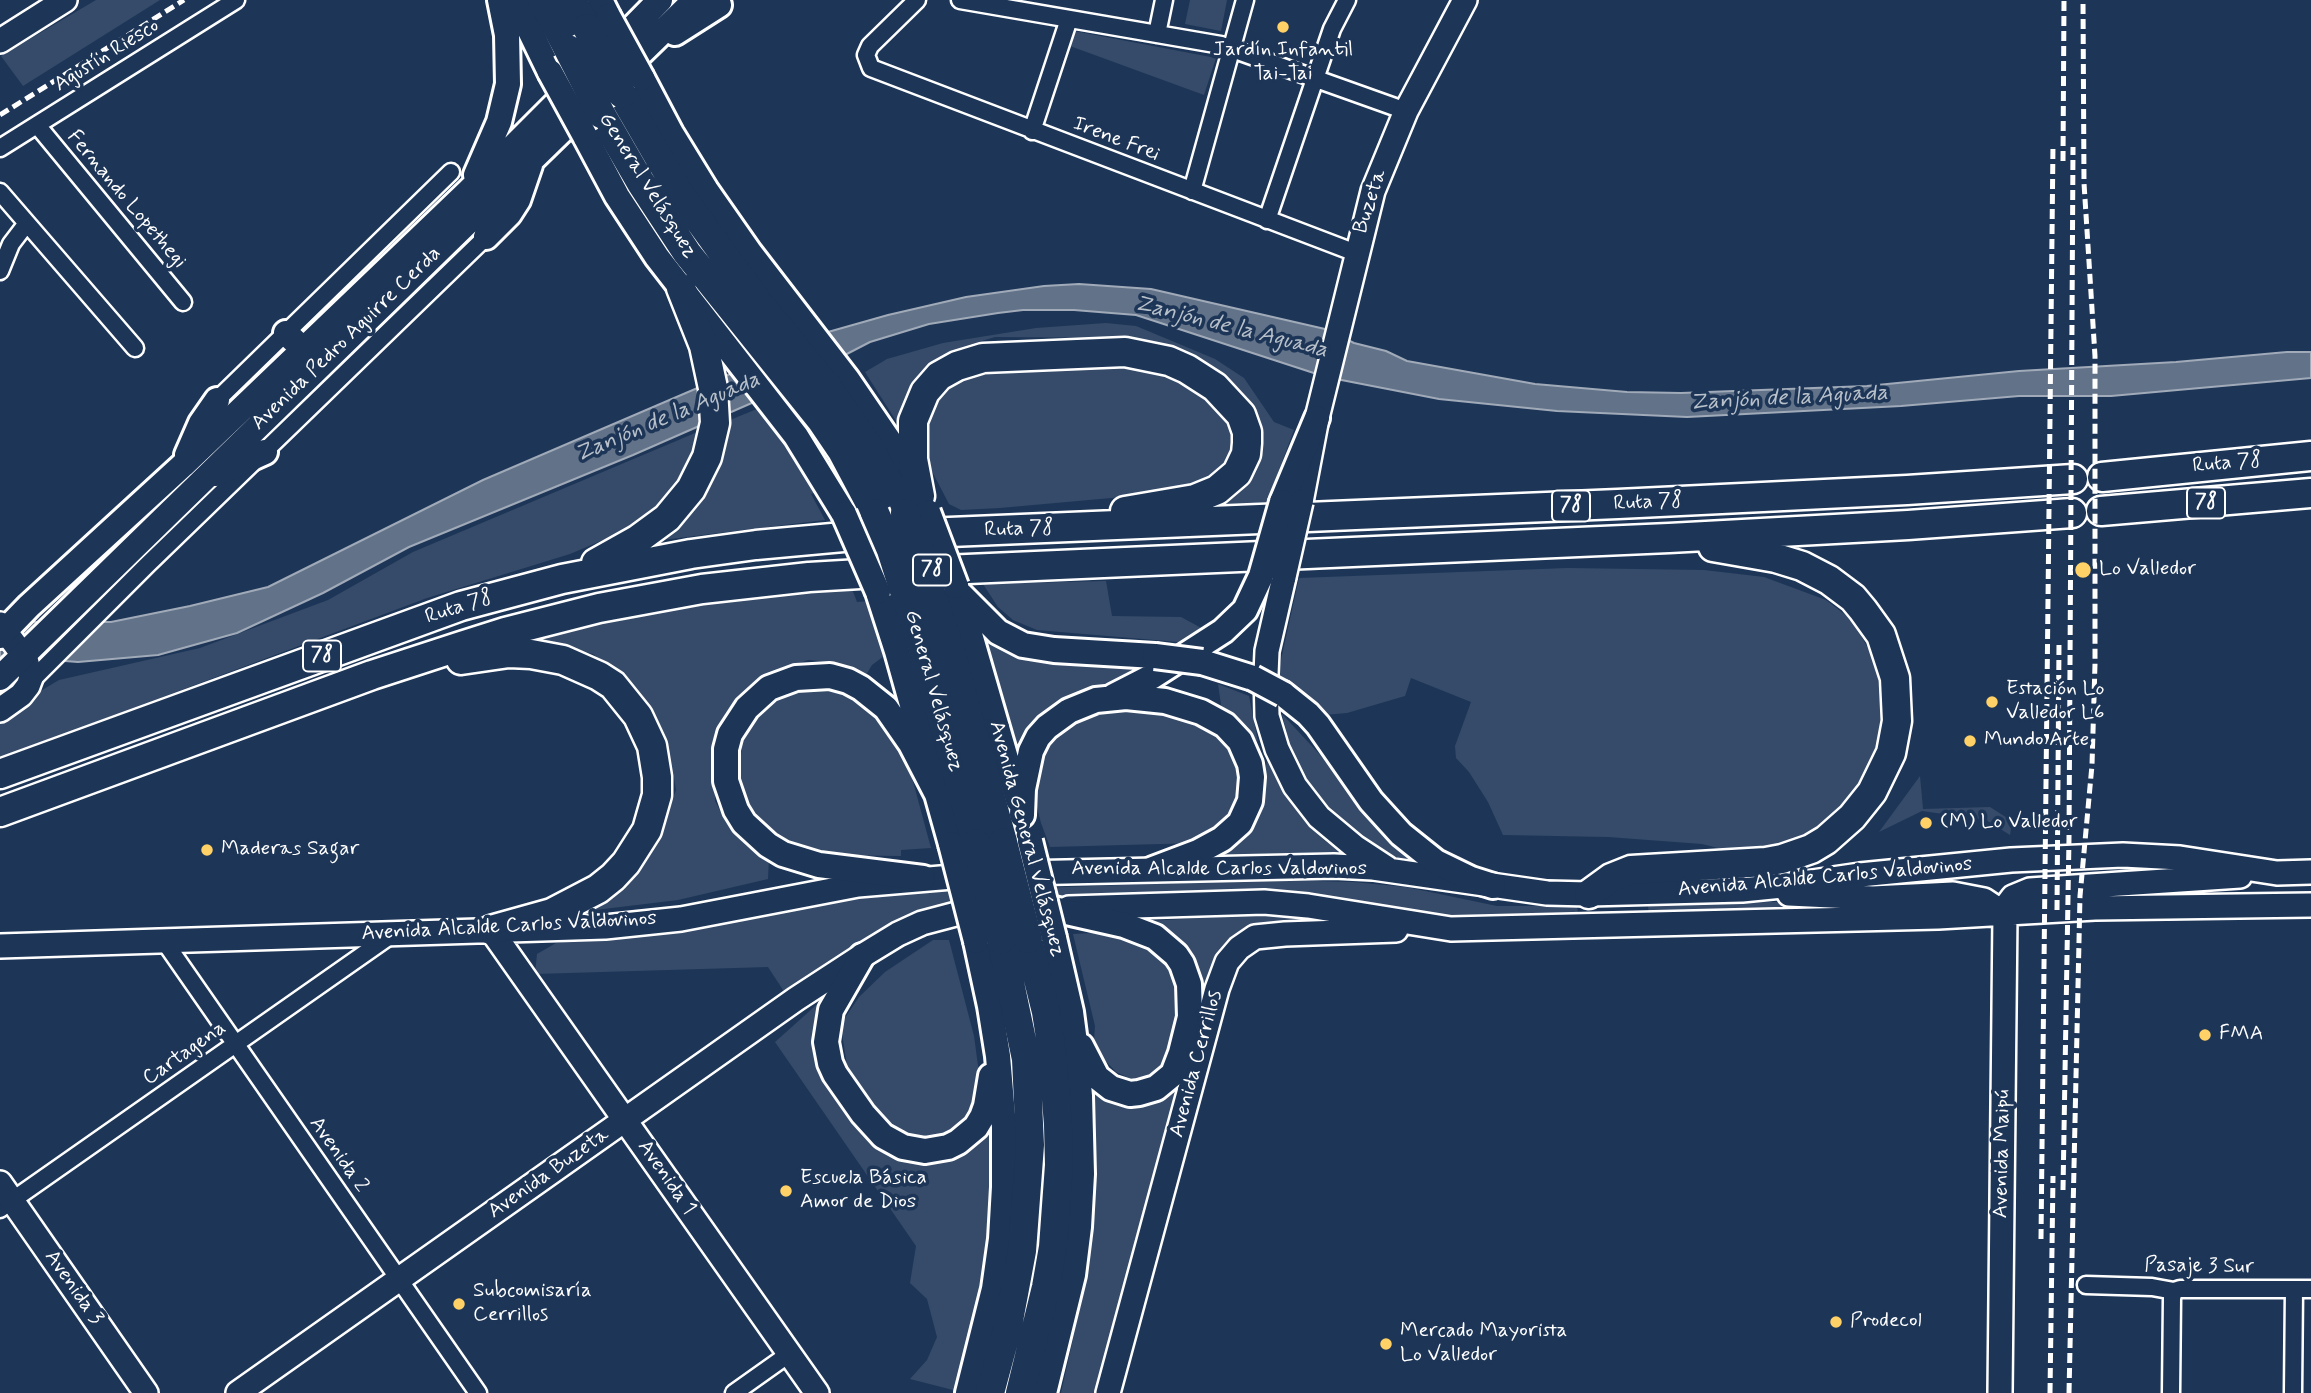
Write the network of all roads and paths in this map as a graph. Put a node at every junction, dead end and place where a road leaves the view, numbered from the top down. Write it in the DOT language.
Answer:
graph roads {
  1 [pos="236,0"];
  2 [pos="500,0"];
  3 [pos="515,0"];
  4 [pos="542,0"];
  5 [pos="572,0"];
  6 [pos="660,0"];
  7 [pos="917,0"];
  8 [pos="960,0"];
  9 [pos="1164,0"];
  10 [pos="1245,0"];
  11 [pos="1347,0"];
  12 [pos="713,2"];
  13 [pos="53,3"];
  14 [pos="1457,3"];
  15 [pos="598,15"];
  16 [pos="1069,19"];
  17 [pos="1157,34"];
  18 [pos="0,41"];
  19 [pos="1232,48"];
  20 [pos="1315,78"];
  21 [pos="1406,111"];
  22 [pos="37,125"];
  23 [pos="593,125"];
  24 [pos="1032,131"];
  25 [pos="0,148"];
  26 [pos="531,161"];
  27 [pos="451,172"];
  28 [pos="469,191"];
  29 [pos="1192,191"];
  30 [pos="0,192"];
  31 [pos="1267,220"];
  32 [pos="27,223"];
  33 [pos="486,237"];
  34 [pos="1356,253"];
  35 [pos="0,271"];
  36 [pos="681,288"];
  37 [pos="183,302"];
  38 [pos="782,334"];
  39 [pos="295,341"];
  40 [pos="135,348"];
  41 [pos="826,387"];
  42 [pos="217,400"];
  43 [pos="1317,418"];
  44 [pos="265,452"];
  45 [pos="2311,456"];
  46 [pos="191,473"];
  47 [pos="2102,477"];
  48 [pos="2073,479"];
  49 [pos="2311,493"];
  50 [pos="918,507"];
  51 [pos="2101,511"];
  52 [pos="2072,513"];
  53 [pos="1069,528"];
  54 [pos="1669,538"];
  55 [pos="1273,577"];
  56 [pos="562,579"];
  57 [pos="925,590"];
  58 [pos="7,626"];
  59 [pos="22,671"];
  60 [pos="372,676"];
  61 [pos="1111,698"];
  62 [pos="0,709"];
  63 [pos="0,774"];
  64 [pos="939,798"];
  65 [pos="0,812"];
  66 [pos="1022,815"];
  67 [pos="990,843"];
  68 [pos="1153,869"];
  69 [pos="1393,871"];
  70 [pos="2311,872"];
  71 [pos="2277,873"];
  72 [pos="923,878"];
  73 [pos="1493,886"];
  74 [pos="1742,890"];
  75 [pos="1589,894"];
  76 [pos="2311,905"];
  77 [pos="1049,908"];
  78 [pos="2005,915"];
  79 [pos="1451,929"];
  80 [pos="491,930"];
  81 [pos="394,933"];
  82 [pos="1015,940"];
  83 [pos="164,941"];
  84 [pos="0,946"];
  85 [pos="862,956"];
  86 [pos="990,1006"];
  87 [pos="1071,1012"];
  88 [pos="236,1044"];
  89 [pos="625,1120"];
  90 [pos="4,1197"];
  91 [pos="398,1280"];
  92 [pos="2086,1285"];
  93 [pos="2294,1289"];
  94 [pos="2311,1289"];
  95 [pos="2174,1291"];
  96 [pos="789,1354"];
  97 [pos="146,1393"];
  98 [pos="238,1393"];
  99 [pos="478,1393"];
  100 [pos="734,1393"];
  101 [pos="817,1393"];
  102 [pos="968,1393"];
  103 [pos="990,1393"];
  104 [pos="1020,1393"];
  105 [pos="1044,1393"];
  106 [pos="1108,1393"];
  107 [pos="2000,1393"];
  108 [pos="2171,1393"];
  109 [pos="2293,1393"];
  1 -- 22 [label="street, Agustín Riesco"];
  2 -- 28 [label="main road"];
  3 -- 23 [label="main road, Avenida General Velásquez, bridge"];
  4 -- 23 [label="highway, General Velásquez, bridge"];
  5 -- 15 [label="highway, General Velásquez"];
  6 -- 28 [label="main road, Avenida Pedro Aguirre Cerda"];
  7 -- 24 [label="street, Irene Frei"];
  8 -- 16 [label="street"];
  9 -- 17 [label="street"];
  10 -- 19 [label="street"];
  11 -- 20 [label="street"];
  12 -- 26 [label="main road, Avenida Pedro Aguirre Cerda"];
  13 -- 18 [label="main road"];
  14 -- 21 [label="main road, Buzeta"];
  15 -- 38 [label="highway, General Velásquez, bridge"];
  16 -- 17 [label="street"];
  16 -- 24 [label="street"];
  17 -- 19 [label="street"];
  19 -- 20 [label="street"];
  19 -- 29 [label="street"];
  20 -- 21 [label="street"];
  20 -- 31 [label="street"];
  21 -- 34 [label="main road, Buzeta"];
  22 -- 25 [label="street, Agustín Riesco"];
  22 -- 37 [label="street, Fernando Lopethegi"];
  23 -- 36 [label="main road, Avenida General Velásquez"];
  23 -- 38 [label="highway, General Velásquez"];
  24 -- 29 [label="street, Irene Frei"];
  26 -- 33 [label="main road"];
  26 -- 46 [label="main road, Avenida Pedro Aguirre Cerda"];
  27 -- 39 [label="street, Avenida Pedro Aguirre Cerda"];
  28 -- 39 [label="main road, Avenida Pedro Aguirre Cerda"];
  29 -- 31 [label="street, Irene Frei"];
  30 -- 32 [label="street"];
  31 -- 34 [label="street, Irene Frei"];
  32 -- 35 [label="street"];
  32 -- 40 [label="street"];
  33 -- 44 [label="street, Avenida Pedro Aguirre Cerda"];
  34 -- 43 [label="main road, Buzeta"];
  36 -- 56 [label="highway"];
  36 -- 57 [label="main road, Avenida General Velásquez, bridge"];
  38 -- 41 [label="highway, General Velásquez"];
  39 -- 42 [label="street, Avenida Pedro Aguirre Cerda"];
  39 -- 46 [label="main road, Avenida Pedro Aguirre Cerda"];
  41 -- 50 [label="highway, General Velásquez"];
  41 -- 57 [label="highway, General Velásquez, bridge"];
  42 -- 46 [label="main road"];
  43 -- 55 [label="main road, bridge"];
  44 -- 46 [label="main road"];
  44 -- 59 [label="street, Avenida Pedro Aguirre Cerda"];
  45 -- 47 [label="highway, Ruta 78 / 78"];
  46 -- 58 [label="main road, Avenida Pedro Aguirre Cerda"];
  46 -- 59 [label="main road, Avenida Pedro Aguirre Cerda"];
  48 -- 53 [label="highway, Ruta 78 / 78"];
  49 -- 51 [label="highway, Ruta 78 / 78"];
  50 -- 53 [label="highway"];
  50 -- 57 [label="highway, General Velásquez, bridge"];
  52 -- 54 [label="highway, Ruta 78 / 78"];
  53 -- 56 [label="highway, Ruta 78 / 78"];
  54 -- 60 [label="highway, Ruta 78 / 78"];
  54 -- 75 [label="highway"];
  55 -- 61 [label="main road"];
  55 -- 69 [label="main road"];
  56 -- 63 [label="highway, Ruta 78 / 78"];
  57 -- 64 [label="main road, Avenida General Velásquez"];
  57 -- 66 [label="main road, Avenida General Velásquez"];
  57 -- 67 [label="highway, General Velásquez"];
  57 -- 73 [label="main road, bridge"];
  58 -- 59 [label="main road"];
  59 -- 62 [label="main road"];
  60 -- 65 [label="highway, Ruta 78 / 78"];
  60 -- 80 [label="highway"];
  61 -- 66 [label="main road"];
  61 -- 68 [label="main road"];
  64 -- 67 [label="main road, Avenida General Velásquez"];
  64 -- 72 [label="main road"];
  66 -- 67 [label="main road, Avenida General Velásquez"];
  67 -- 82 [label="highway, General Velásquez, bridge"];
  67 -- 82 [label="main road, Avenida General Velásquez, bridge"];
  68 -- 69 [label="main road, Avenida Alcalde Carlos Valdovinos"];
  68 -- 72 [label="main road, Avenida Alcalde Carlos Valdovinos"];
  69 -- 73 [label="main road, Avenida Alcalde Carlos Valdovinos"];
  70 -- 71 [label="main road, Avenida Alcalde Carlos Valdovinos"];
  71 -- 74 [label="main road, Avenida Alcalde Carlos Valdovinos"];
  71 -- 78 [label="main road"];
  72 -- 80 [label="main road, Avenida Alcalde Carlos Valdovinos"];
  73 -- 75 [label="main road, Avenida Alcalde Carlos Valdovinos"];
  74 -- 75 [label="main road, Avenida Alcalde Carlos Valdovinos"];
  74 -- 78 [label="main road"];
  76 -- 78 [label="main road, Avenida Alcalde Carlos Valdovinos"];
  77 -- 79 [label="main road, Avenida Alcalde Carlos Valdovinos"];
  77 -- 85 [label="main road, Avenida Alcalde Carlos Valdovinos"];
  77 -- 87 [label="main road"];
  78 -- 79 [label="main road, Avenida Alcalde Carlos Valdovinos"];
  78 -- 107 [label="main road, Avenida Maipú"];
  79 -- 106 [label="main road, Avenida Cerrillos"];
  80 -- 81 [label="main road, Avenida Alcalde Carlos Valdovinos"];
  80 -- 89 [label="main road, Avenida 1"];
  81 -- 83 [label="main road, Avenida Alcalde Carlos Valdovinos"];
  81 -- 88 [label="street, Cartagena"];
  82 -- 86 [label="main road, Avenida General Velásquez"];
  82 -- 87 [label="main road, Avenida General Velásquez"];
  82 -- 103 [label="highway, General Velásquez"];
  82 -- 104 [label="highway, General Velásquez"];
  83 -- 84 [label="main road, Avenida Alcalde Carlos Valdovinos"];
  83 -- 88 [label="street, Avenida 2"];
  85 -- 86 [label="main road"];
  85 -- 89 [label="main road, Avenida Buzeta"];
  86 -- 102 [label="main road, Avenida General Velásquez"];
  87 -- 105 [label="main road, Avenida General Velásquez"];
  88 -- 90 [label="street, Cartagena"];
  88 -- 91 [label="street, Avenida 2"];
  89 -- 91 [label="main road, Avenida Buzeta"];
  89 -- 96 [label="main road, Avenida 1"];
  90 -- 97 [label="main road, Avenida 3"];
  91 -- 98 [label="main road, Avenida Buzeta"];
  91 -- 99 [label="street, Avenida 2"];
  92 -- 95 [label="street, Pasaje 3 Sur"];
  93 -- 94 [label="street, Pasaje 3 Sur"];
  93 -- 95 [label="street, Pasaje 3 Sur"];
  93 -- 109 [label="street"];
  95 -- 108 [label="street"];
  96 -- 100 [label="street"];
  96 -- 101 [label="main road, Avenida 1"];
}
